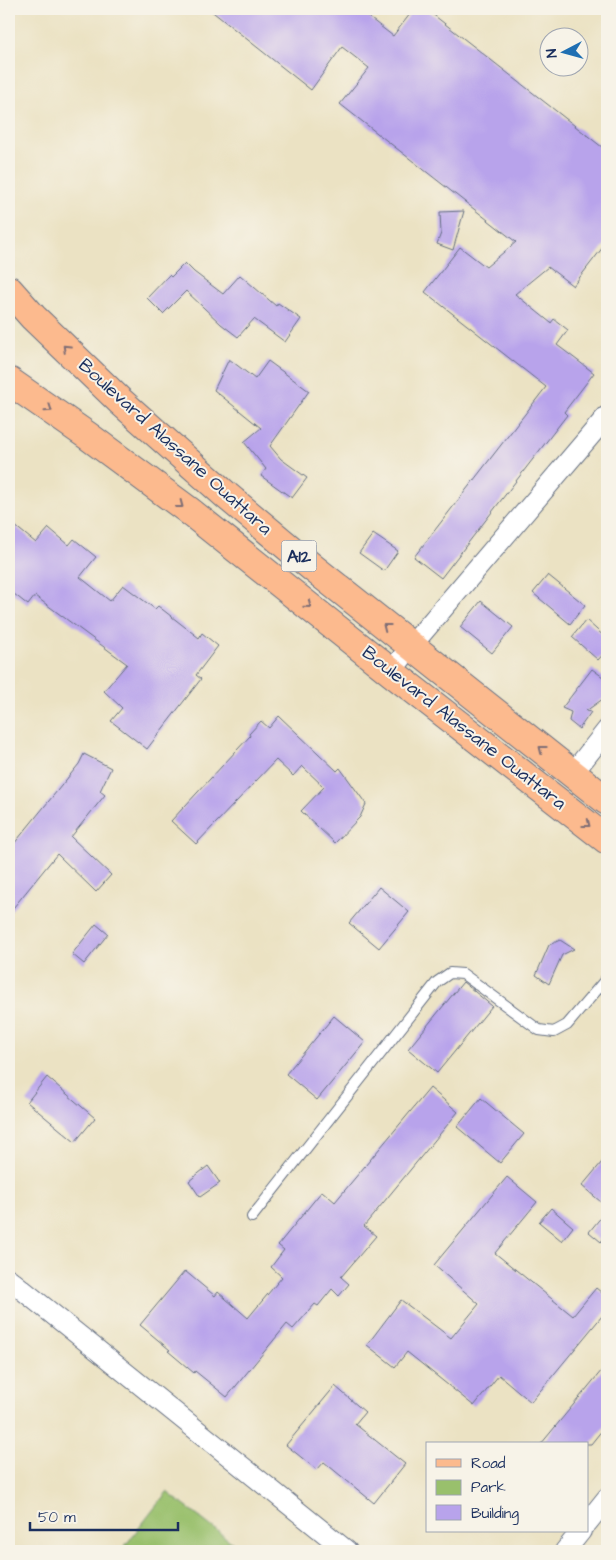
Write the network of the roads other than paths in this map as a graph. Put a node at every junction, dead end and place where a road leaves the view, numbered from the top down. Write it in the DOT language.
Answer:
graph roads {
  1 [pos="9,290"];
  2 [pos="9,381"];
  3 [pos="607,416"];
  4 [pos="411,646"];
  5 [pos="391,672"];
  6 [pos="607,730"];
  7 [pos="573,773"];
  8 [pos="607,801"];
  9 [pos="607,840"];
  10 [pos="607,978"];
  11 [pos="252,1217"];
  12 [pos="9,1279"];
  13 [pos="607,1498"];
  14 [pos="588,1522"];
  15 [pos="580,1532"];
  16 [pos="347,1551"];
  17 [pos="565,1551"];
  4 -- 1 [label="main road, Boulevard Alassane Ouattara / A12, one-way"];
  2 -- 5 [label="main road, Boulevard Alassane Ouattara / A12, one-way"];
  3 -- 4 [label="street"];
  4 -- 5 [label="street"];
  7 -- 4 [label="main road, Boulevard Alassane Ouattara / A12, one-way"];
  5 -- 9 [label="main road, Boulevard Alassane Ouattara / A12, one-way"];
  6 -- 7 [label="street"];
  7 -- 8 [label="main road, Boulevard Alassane Ouattara / A12"];
  10 -- 11 [label="lane"];
  12 -- 16 [label="street"];
  13 -- 14 [label="street"];
  15 -- 17 [label="street"];
}
